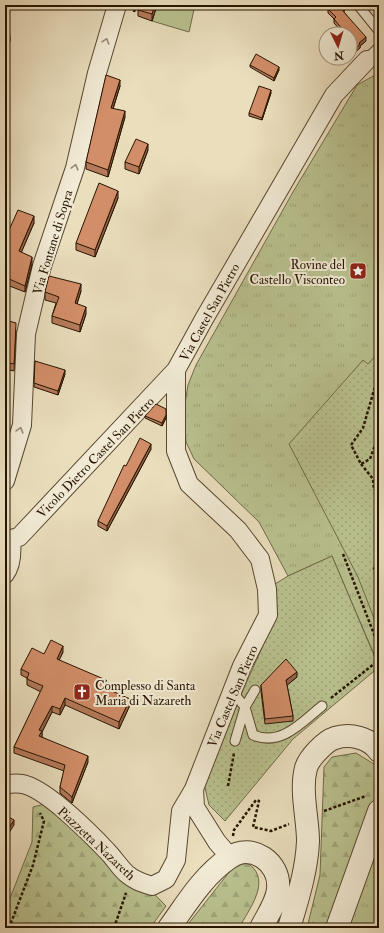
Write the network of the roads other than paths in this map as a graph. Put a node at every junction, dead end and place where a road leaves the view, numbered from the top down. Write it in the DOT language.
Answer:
graph roads {
  1 [pos="117,5"];
  2 [pos="358,5"];
  3 [pos="379,31"];
  4 [pos="379,47"];
  5 [pos="368,59"];
  6 [pos="176,370"];
  7 [pos="5,481"];
  8 [pos="8,537"];
  9 [pos="5,574"];
  10 [pos="255,690"];
  11 [pos="232,691"];
  12 [pos="322,706"];
  13 [pos="245,707"];
  14 [pos="235,741"];
  15 [pos="379,751"];
  16 [pos="6,784"];
  17 [pos="194,789"];
  18 [pos="373,803"];
  19 [pos="230,857"];
  20 [pos="169,928"];
  21 [pos="261,928"];
  22 [pos="289,928"];
  23 [pos="337,928"];
  7 -- 1 [label="street, Via Fontane di Sopra, one-way"];
  2 -- 3 [label="lane"];
  4 -- 5 [label="lane"];
  5 -- 6 [label="street, Via Castel San Pietro"];
  6 -- 8 [label="street, Vicolo Dietro Castel San Pietro"];
  6 -- 11 [label="street, Via Castel San Pietro"];
  8 -- 9 [label="street"];
  10 -- 13 [label="lane"];
  11 -- 13 [label="lane"];
  11 -- 17 [label="street, Via Castel San Pietro"];
  12 -- 13 [label="lane"];
  13 -- 14 [label="lane"];
  15 -- 22 [label="street"];
  16 -- 17 [label="street, Piazzetta Nazareth"];
  17 -- 19 [label="street, Via Castel San Pietro"];
  18 -- 23 [label="street"];
  19 -- 20 [label="street"];
  19 -- 21 [label="street"];
}
